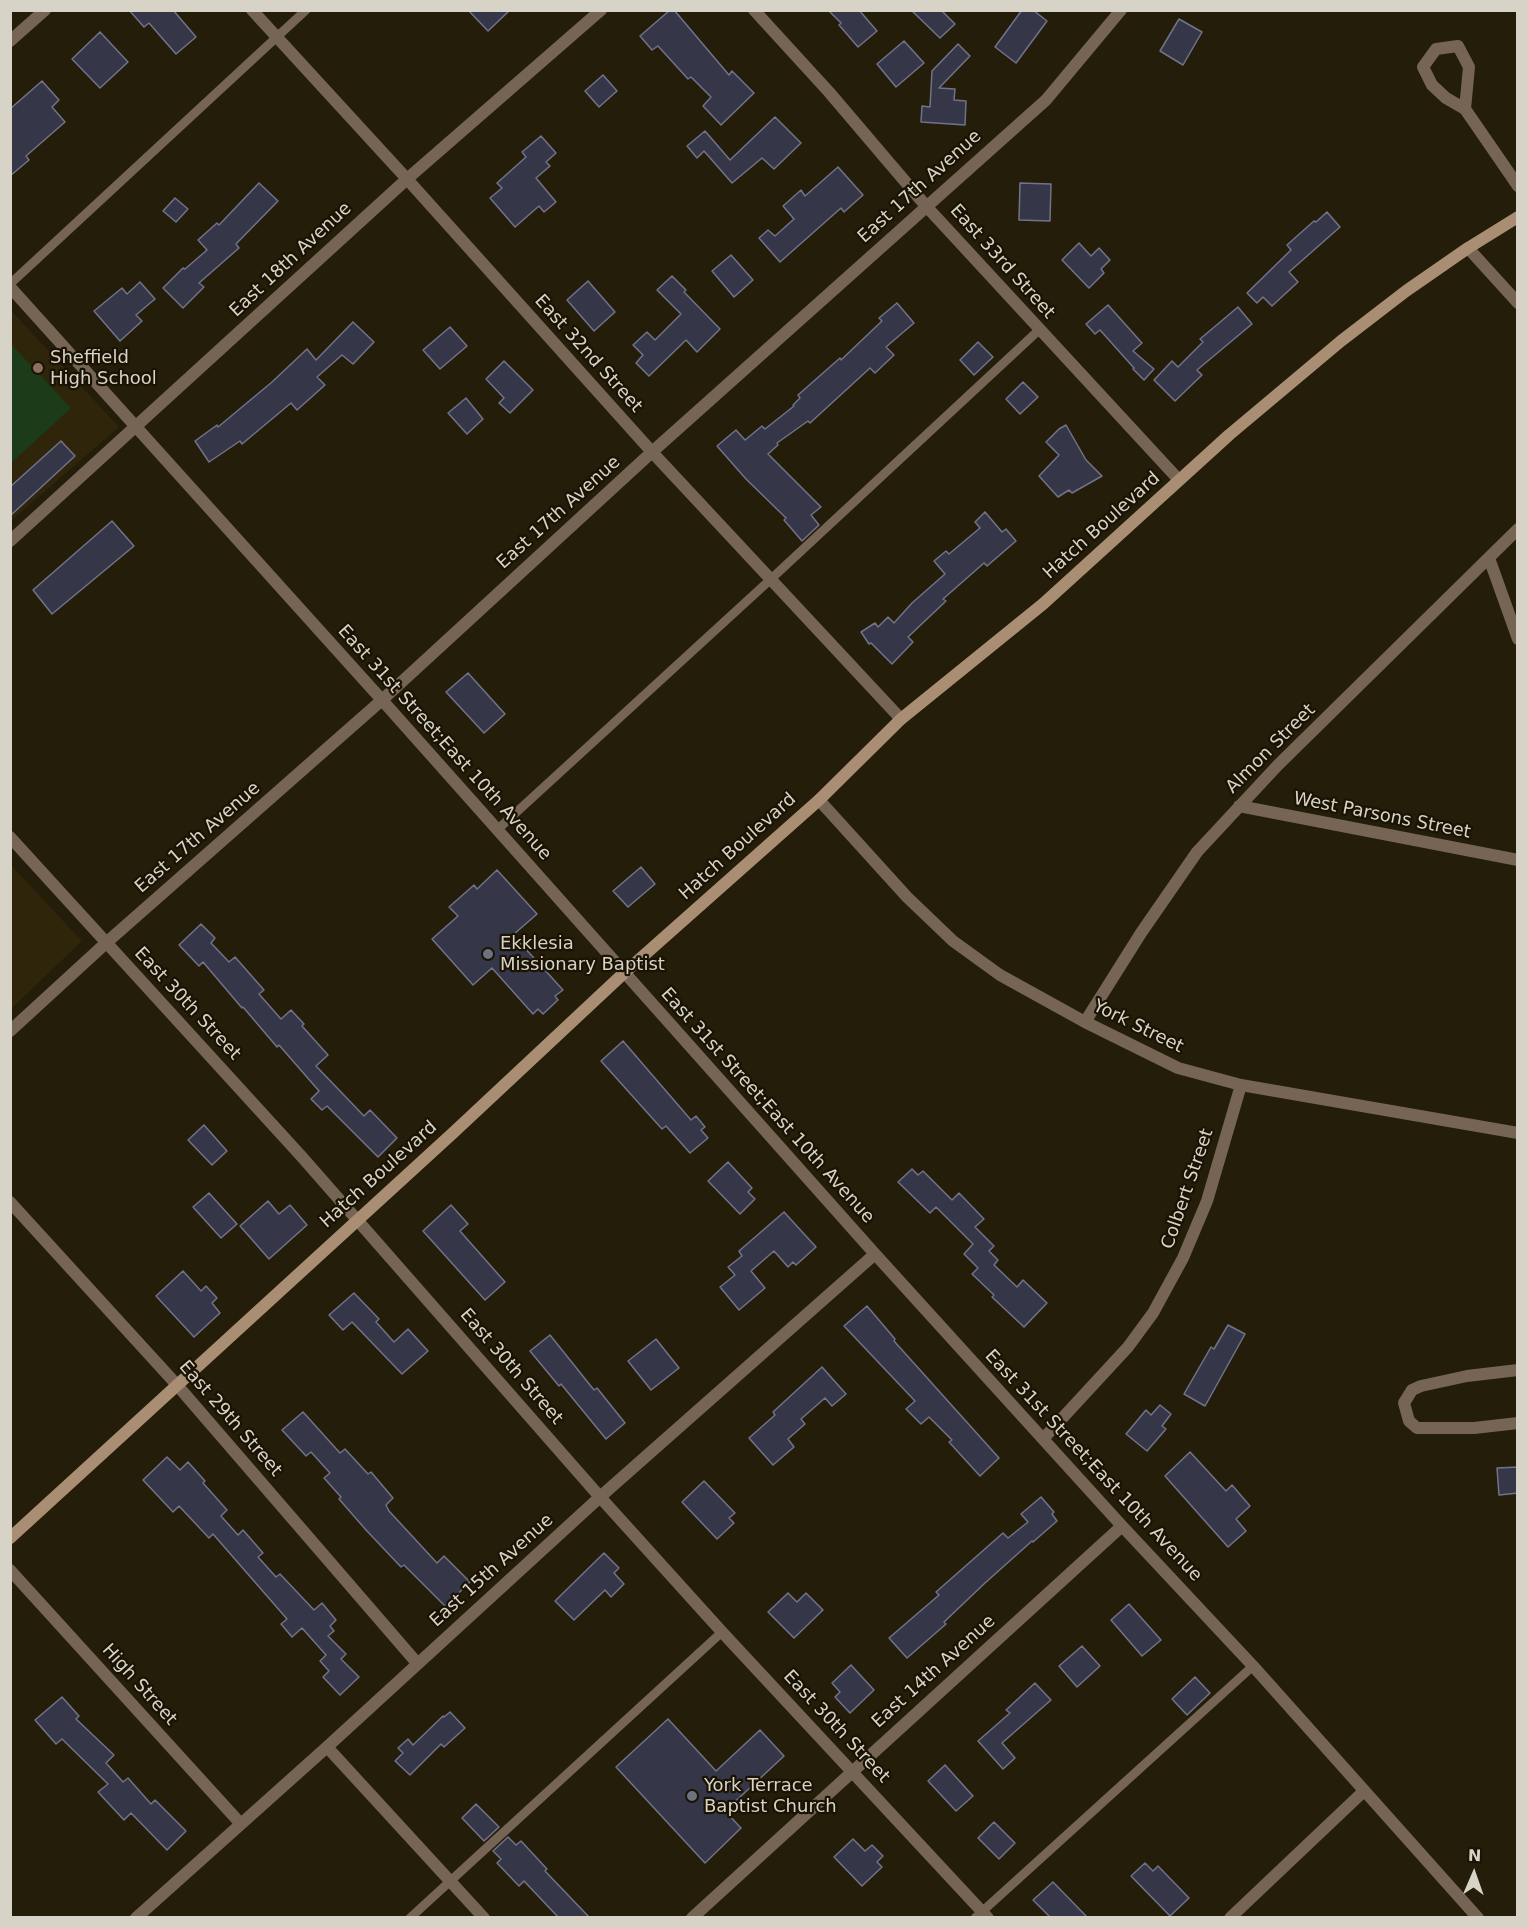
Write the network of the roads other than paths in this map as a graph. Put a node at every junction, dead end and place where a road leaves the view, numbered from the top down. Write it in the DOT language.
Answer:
graph roads {
  1 [pos="45,10"];
  2 [pos="252,10"];
  3 [pos="306,10"];
  4 [pos="601,10"];
  5 [pos="754,10"];
  6 [pos="1121,10"];
  7 [pos="276,37"];
  8 [pos="10,41"];
  9 [pos="1465,110"];
  10 [pos="407,179"];
  11 [pos="1518,186"];
  12 [pos="926,206"];
  13 [pos="1518,217"];
  14 [pos="1468,248"];
  15 [pos="10,286"];
  16 [pos="1518,303"];
  17 [pos="1039,330"];
  18 [pos="137,427"];
  19 [pos="652,452"];
  20 [pos="1179,480"];
  21 [pos="1518,529"];
  22 [pos="10,541"];
  23 [pos="1489,558"];
  24 [pos="771,579"];
  25 [pos="1518,639"];
  26 [pos="382,700"];
  27 [pos="901,719"];
  28 [pos="819,800"];
  29 [pos="1239,806"];
  30 [pos="497,830"];
  31 [pos="10,837"];
  32 [pos="1518,860"];
  33 [pos="106,943"];
  34 [pos="624,973"];
  35 [pos="1085,1022"];
  36 [pos="10,1031"];
  37 [pos="1241,1085"];
  38 [pos="1518,1132"];
  39 [pos="10,1202"];
  40 [pos="357,1219"];
  41 [pos="875,1254"];
  42 [pos="1518,1370"];
  43 [pos="177,1385"];
  44 [pos="1518,1423"];
  45 [pos="1043,1439"];
  46 [pos="600,1497"];
  47 [pos="1122,1526"];
  48 [pos="10,1538"];
  49 [pos="10,1570"];
  50 [pos="722,1632"];
  51 [pos="417,1663"];
  52 [pos="1253,1666"];
  53 [pos="327,1747"];
  54 [pos="852,1770"];
  55 [pos="1364,1791"];
  56 [pos="240,1823"];
  57 [pos="450,1881"];
  58 [pos="982,1915"];
  59 [pos="136,1917"];
  60 [pos="410,1917"];
  61 [pos="484,1917"];
  62 [pos="692,1917"];
  63 [pos="1230,1917"];
  64 [pos="1478,1917"];
  1 -- 8 [label="street"];
  2 -- 7 [label="street, East 32nd Street"];
  3 -- 7 [label="lane"];
  4 -- 10 [label="street, East 18th Avenue"];
  5 -- 12 [label="street, East 33rd Street"];
  6 -- 12 [label="street, East 17th Avenue"];
  7 -- 10 [label="street, East 32nd Street"];
  7 -- 15 [label="lane"];
  9 -- 9 [label="street"];
  9 -- 11 [label="street"];
  10 -- 18 [label="street, East 18th Avenue"];
  10 -- 19 [label="street, East 32nd Street"];
  12 -- 17 [label="street, East 33rd Street"];
  12 -- 19 [label="street, East 17th Avenue"];
  13 -- 14 [label="main road, Hatch Boulevard"];
  14 -- 16 [label="street"];
  14 -- 20 [label="main road, Hatch Boulevard"];
  15 -- 18 [label="street, East 31st Street;East 10th Avenue"];
  17 -- 20 [label="street, East 33rd Street"];
  17 -- 24 [label="lane"];
  18 -- 22 [label="street, East 18th Avenue"];
  18 -- 26 [label="street, East 31st Street;East 10th Avenue"];
  19 -- 24 [label="street, East 32nd Street"];
  19 -- 26 [label="street, East 17th Avenue"];
  20 -- 27 [label="main road, Hatch Boulevard"];
  21 -- 23 [label="street, Almon Street"];
  23 -- 25 [label="street"];
  23 -- 29 [label="street, Almon Street"];
  24 -- 27 [label="street, East 32nd Street"];
  24 -- 30 [label="lane"];
  26 -- 30 [label="street, East 31st Street;East 10th Avenue"];
  26 -- 33 [label="street, East 17th Avenue"];
  27 -- 28 [label="main road, Hatch Boulevard"];
  28 -- 34 [label="main road, Hatch Boulevard"];
  28 -- 35 [label="street, York Street"];
  29 -- 32 [label="street, West Parsons Street"];
  29 -- 35 [label="street, Almon Street"];
  30 -- 34 [label="street, East 31st Street;East 10th Avenue"];
  31 -- 33 [label="street, East 30th Street"];
  33 -- 36 [label="street, East 17th Avenue"];
  33 -- 40 [label="street, East 30th Street"];
  34 -- 40 [label="main road, Hatch Boulevard"];
  34 -- 41 [label="street, East 31st Street;East 10th Avenue"];
  35 -- 37 [label="street, York Street"];
  37 -- 38 [label="street, York Street"];
  37 -- 45 [label="street, Colbert Street"];
  39 -- 43 [label="street, East 29th Street"];
  40 -- 43 [label="main road, Hatch Boulevard"];
  40 -- 46 [label="street, East 30th Street"];
  41 -- 45 [label="street, East 31st Street;East 10th Avenue"];
  41 -- 46 [label="street, East 15th Avenue"];
  42 -- 44 [label="street"];
  43 -- 48 [label="main road, Hatch Boulevard"];
  43 -- 51 [label="street, East 29th Street"];
  45 -- 47 [label="street, East 31st Street;East 10th Avenue"];
  46 -- 50 [label="street, East 30th Street"];
  46 -- 51 [label="street, East 15th Avenue"];
  47 -- 52 [label="street, East 31st Street;East 10th Avenue"];
  47 -- 54 [label="street, East 14th Avenue"];
  49 -- 56 [label="street, High Street"];
  50 -- 54 [label="street, East 30th Street"];
  50 -- 57 [label="lane"];
  51 -- 53 [label="street, East 15th Avenue"];
  52 -- 55 [label="street, East 31st Street;East 10th Avenue"];
  52 -- 58 [label="lane"];
  53 -- 56 [label="street, East 15th Avenue"];
  53 -- 57 [label="street"];
  54 -- 58 [label="street, East 30th Street"];
  54 -- 62 [label="street, East 14th Avenue"];
  55 -- 63 [label="street"];
  55 -- 64 [label="street, East 31st Street;East 10th Avenue"];
  56 -- 59 [label="street, East 15th Avenue"];
  57 -- 60 [label="lane"];
  57 -- 61 [label="street"];
}
